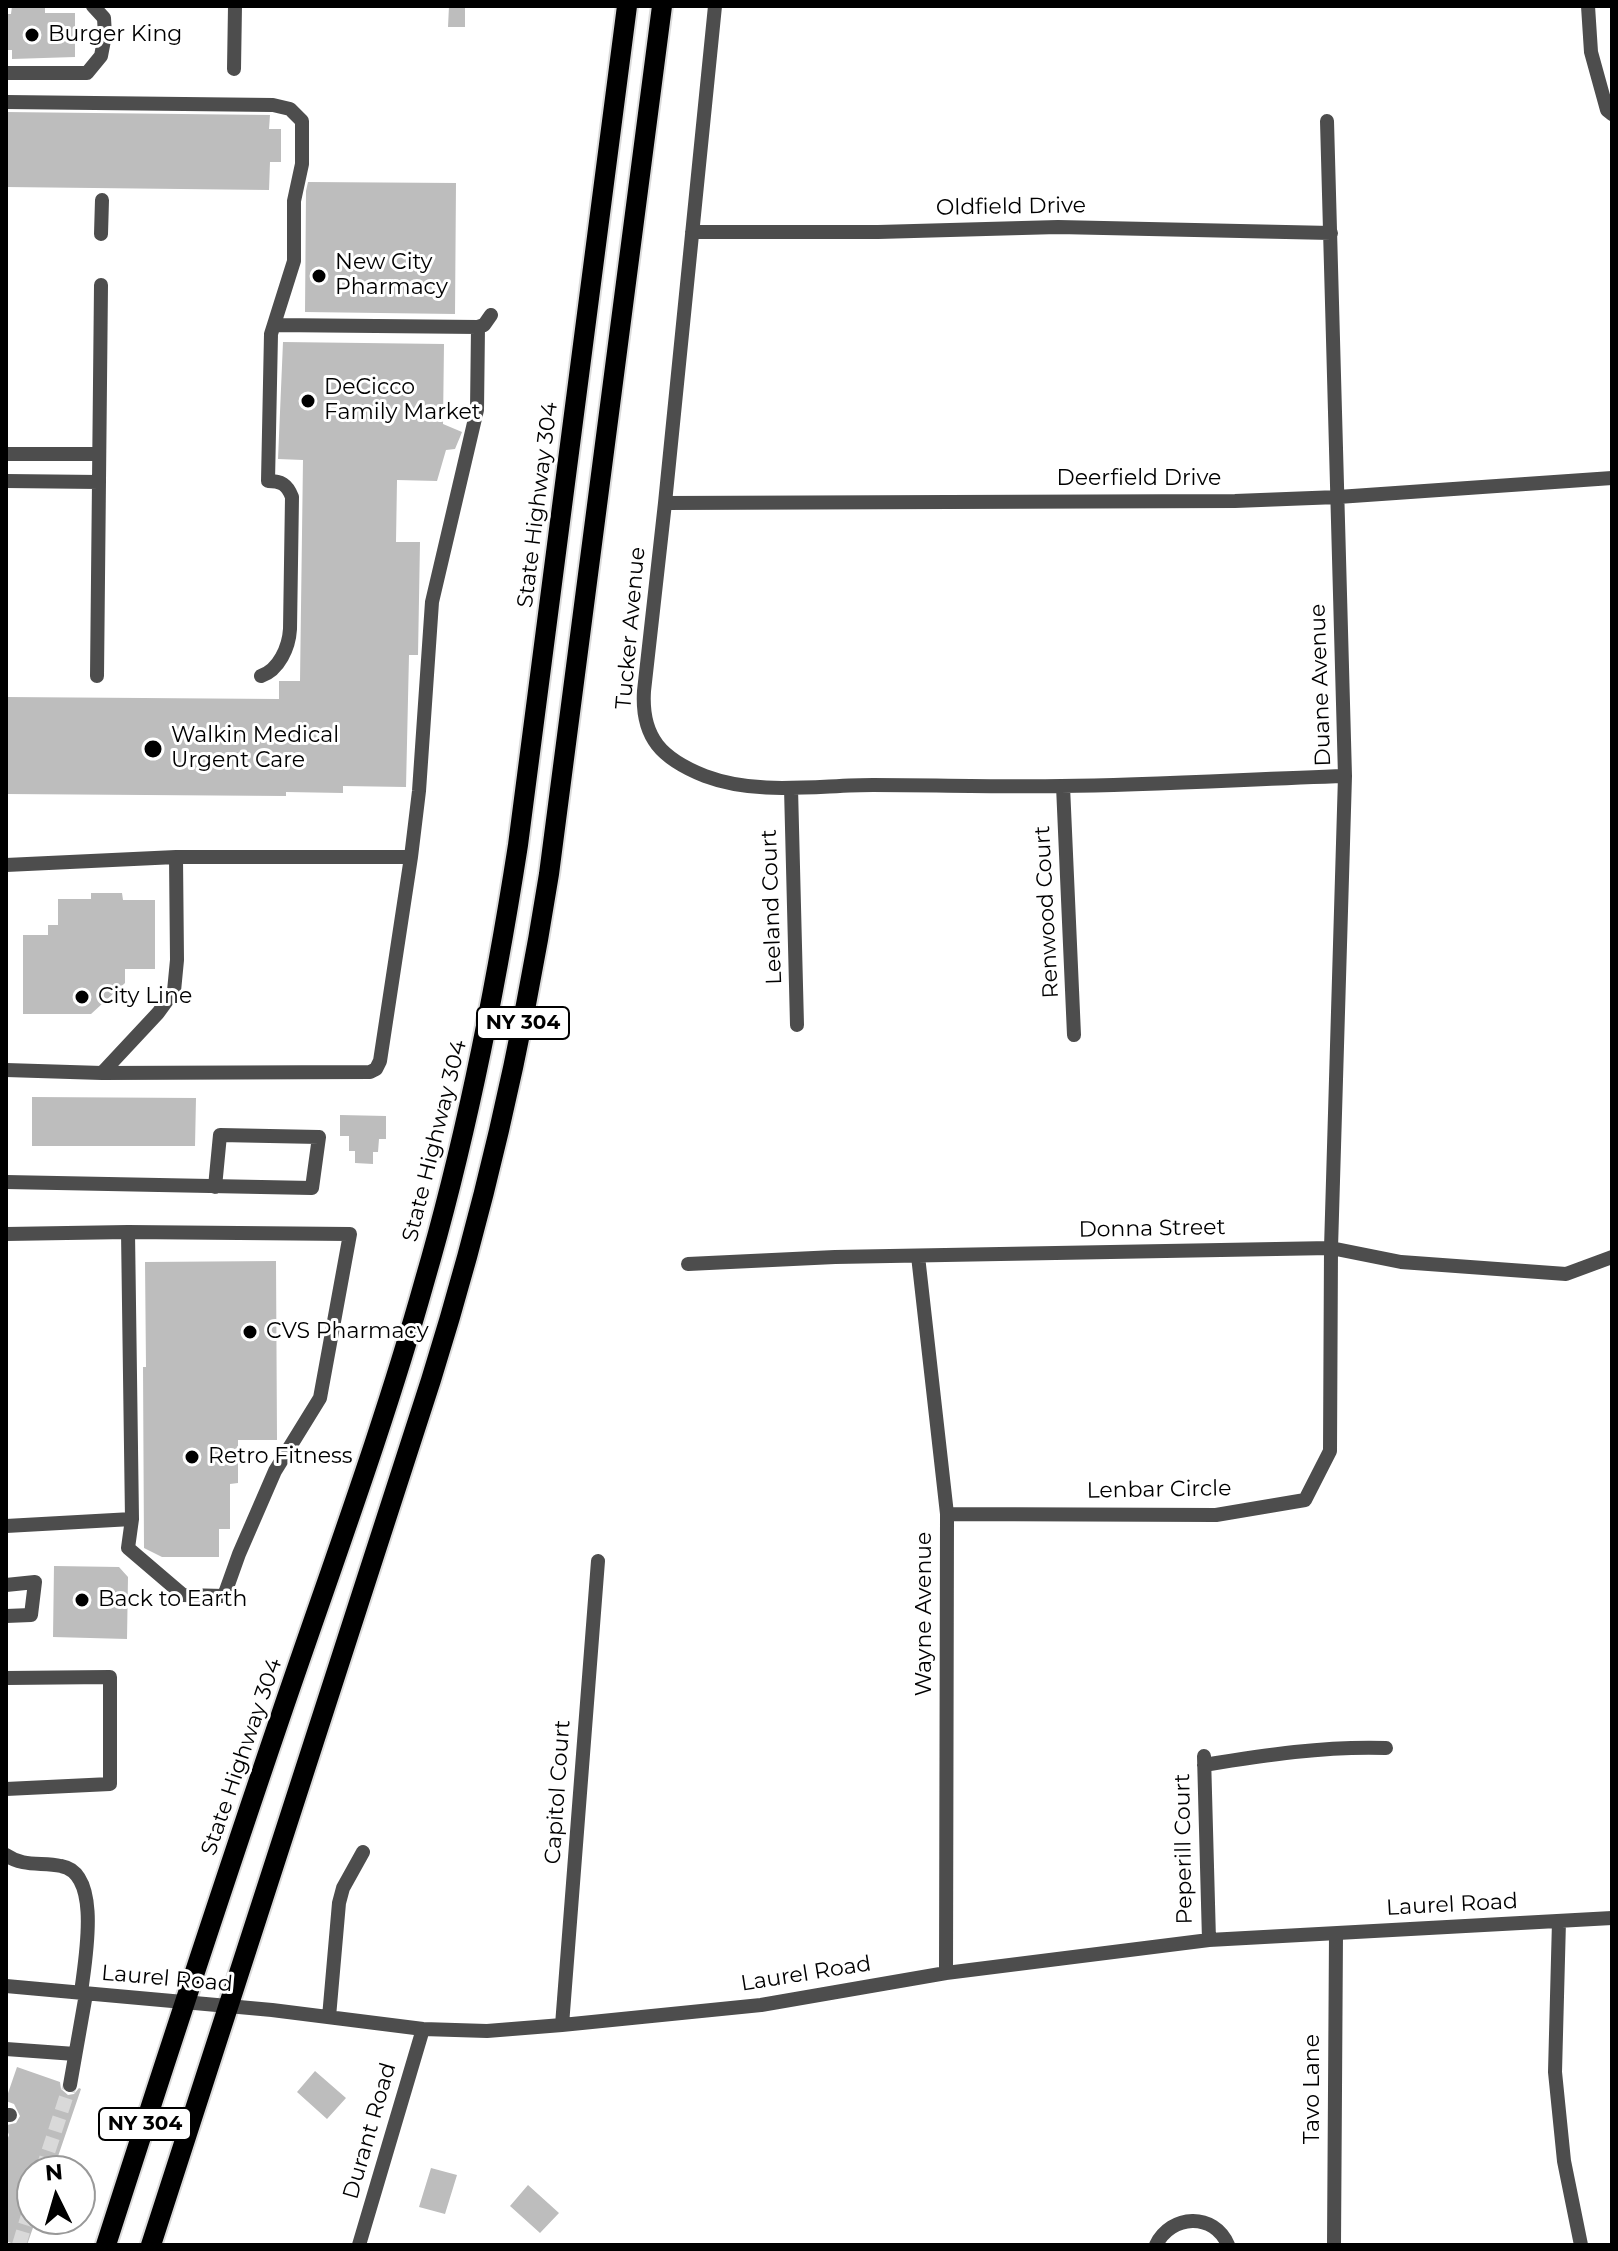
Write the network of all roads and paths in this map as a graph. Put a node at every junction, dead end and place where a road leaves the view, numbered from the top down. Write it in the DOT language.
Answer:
graph roads {
  1 [pos="93,6"];
  2 [pos="235,6"];
  3 [pos="627,6"];
  4 [pos="662,6"];
  5 [pos="715,6"];
  6 [pos="1588,6"];
  7 [pos="234,69"];
  8 [pos="6,73"];
  9 [pos="6,102"];
  10 [pos="1612,114"];
  11 [pos="1327,121"];
  12 [pos="102,200"];
  13 [pos="692,232"];
  14 [pos="1331,233"];
  15 [pos="101,234"];
  16 [pos="101,285"];
  17 [pos="491,315"];
  18 [pos="274,325"];
  19 [pos="478,327"];
  20 [pos="6,454"];
  21 [pos="99,454"];
  22 [pos="1612,478"];
  23 [pos="6,481"];
  24 [pos="99,482"];
  25 [pos="1338,497"];
  26 [pos="665,503"];
  27 [pos="97,676"];
  28 [pos="261,676"];
  29 [pos="1345,776"];
  30 [pos="1063,786"];
  31 [pos="791,788"];
  32 [pos="176,857"];
  33 [pos="411,857"];
  34 [pos="6,865"];
  35 [pos="797,1025"];
  36 [pos="1074,1035"];
  37 [pos="6,1070"];
  38 [pos="102,1073"];
  39 [pos="6,1182"];
  40 [pos="215,1187"];
  41 [pos="128,1232"];
  42 [pos="6,1234"];
  43 [pos="1331,1248"];
  44 [pos="918,1256"];
  45 [pos="1612,1257"];
  46 [pos="688,1264"];
  47 [pos="947,1514"];
  48 [pos="132,1519"];
  49 [pos="6,1526"];
  50 [pos="598,1561"];
  51 [pos="6,1585"];
  52 [pos="6,1616"];
  53 [pos="6,1678"];
  54 [pos="1386,1748"];
  55 [pos="6,1789"];
  56 [pos="363,1852"];
  57 [pos="6,1855"];
  58 [pos="1612,1918"];
  59 [pos="1559,1921"];
  60 [pos="1336,1934"];
  61 [pos="1209,1940"];
  62 [pos="946,1973"];
  63 [pos="6,1986"];
  64 [pos="84,1994"];
  65 [pos="184,2002"];
  66 [pos="228,2006"];
  67 [pos="329,2017"];
  68 [pos="562,2025"];
  69 [pos="423,2029"];
  70 [pos="6,2049"];
  71 [pos="75,2054"];
  72 [pos="70,2085"];
  73 [pos="106,2245"];
  74 [pos="151,2245"];
  75 [pos="361,2245"];
  76 [pos="1156,2245"];
  77 [pos="1228,2245"];
  78 [pos="1334,2245"];
  79 [pos="1581,2245"];
  1 -- 8 [label="street"];
  2 -- 7 [label="street"];
  3 -- 65 [label="main road, State Highway 304 / NY 304"];
  4 -- 66 [label="main road, NY 304"];
  5 -- 13 [label="street, Tucker Avenue"];
  6 -- 10 [label="street"];
  9 -- 18 [label="street"];
  11 -- 14 [label="street, Duane Avenue"];
  12 -- 15 [label="street"];
  13 -- 14 [label="street, Oldfield Drive"];
  13 -- 26 [label="street, Tucker Avenue"];
  14 -- 25 [label="street, Duane Avenue"];
  16 -- 21 [label="street"];
  17 -- 19 [label="street"];
  18 -- 19 [label="street"];
  18 -- 28 [label="street"];
  19 -- 33 [label="street"];
  20 -- 21 [label="street"];
  21 -- 24 [label="street"];
  22 -- 25 [label="street, Deerfield Drive"];
  23 -- 24 [label="street"];
  24 -- 27 [label="street"];
  25 -- 26 [label="street, Deerfield Drive"];
  25 -- 29 [label="street, Duane Avenue"];
  26 -- 31 [label="street, Tucker Avenue"];
  29 -- 30 [label="street, Tucker Avenue"];
  29 -- 43 [label="street, Duane Avenue"];
  30 -- 31 [label="street, Tucker Avenue"];
  30 -- 36 [label="street, Renwood Court"];
  31 -- 35 [label="street, Leeland Court"];
  32 -- 33 [label="street"];
  32 -- 34 [label="street"];
  32 -- 38 [label="street"];
  33 -- 38 [label="street"];
  37 -- 38 [label="street"];
  39 -- 40 [label="street"];
  40 -- 40 [label="street"];
  41 -- 42 [label="street"];
  41 -- 48 [label="street"];
  41 -- 48 [label="street"];
  43 -- 44 [label="street, Donna Street"];
  43 -- 45 [label="street, Donna Street"];
  43 -- 47 [label="street, Lenbar Circle"];
  44 -- 46 [label="street, Donna Street"];
  44 -- 47 [label="street, Wayne Avenue"];
  47 -- 62 [label="street, Wayne Avenue"];
  48 -- 49 [label="street"];
  50 -- 68 [label="street, Capitol Court"];
  51 -- 52 [label="street"];
  53 -- 55 [label="street"];
  54 -- 61 [label="street, Peperill Court"];
  56 -- 67 [label="street"];
  57 -- 64 [label="street"];
  58 -- 59 [label="street, Laurel Road"];
  59 -- 60 [label="street, Laurel Road"];
  59 -- 79 [label="street"];
  60 -- 61 [label="street, Laurel Road"];
  60 -- 78 [label="street, Tavo Lane"];
  61 -- 62 [label="street, Laurel Road"];
  62 -- 68 [label="street, Laurel Road"];
  63 -- 64 [label="street, Laurel Road"];
  64 -- 65 [label="street, Laurel Road"];
  64 -- 71 [label="street"];
  65 -- 66 [label="street, Laurel Road"];
  65 -- 73 [label="main road, State Highway 304 / NY 304"];
  66 -- 67 [label="street, Laurel Road"];
  66 -- 74 [label="main road, NY 304"];
  67 -- 69 [label="street, Laurel Road"];
  68 -- 69 [label="street, Laurel Road"];
  69 -- 75 [label="street, Durant Road"];
  70 -- 71 [label="street"];
  71 -- 72 [label="street"];
  76 -- 77 [label="street"];
}
